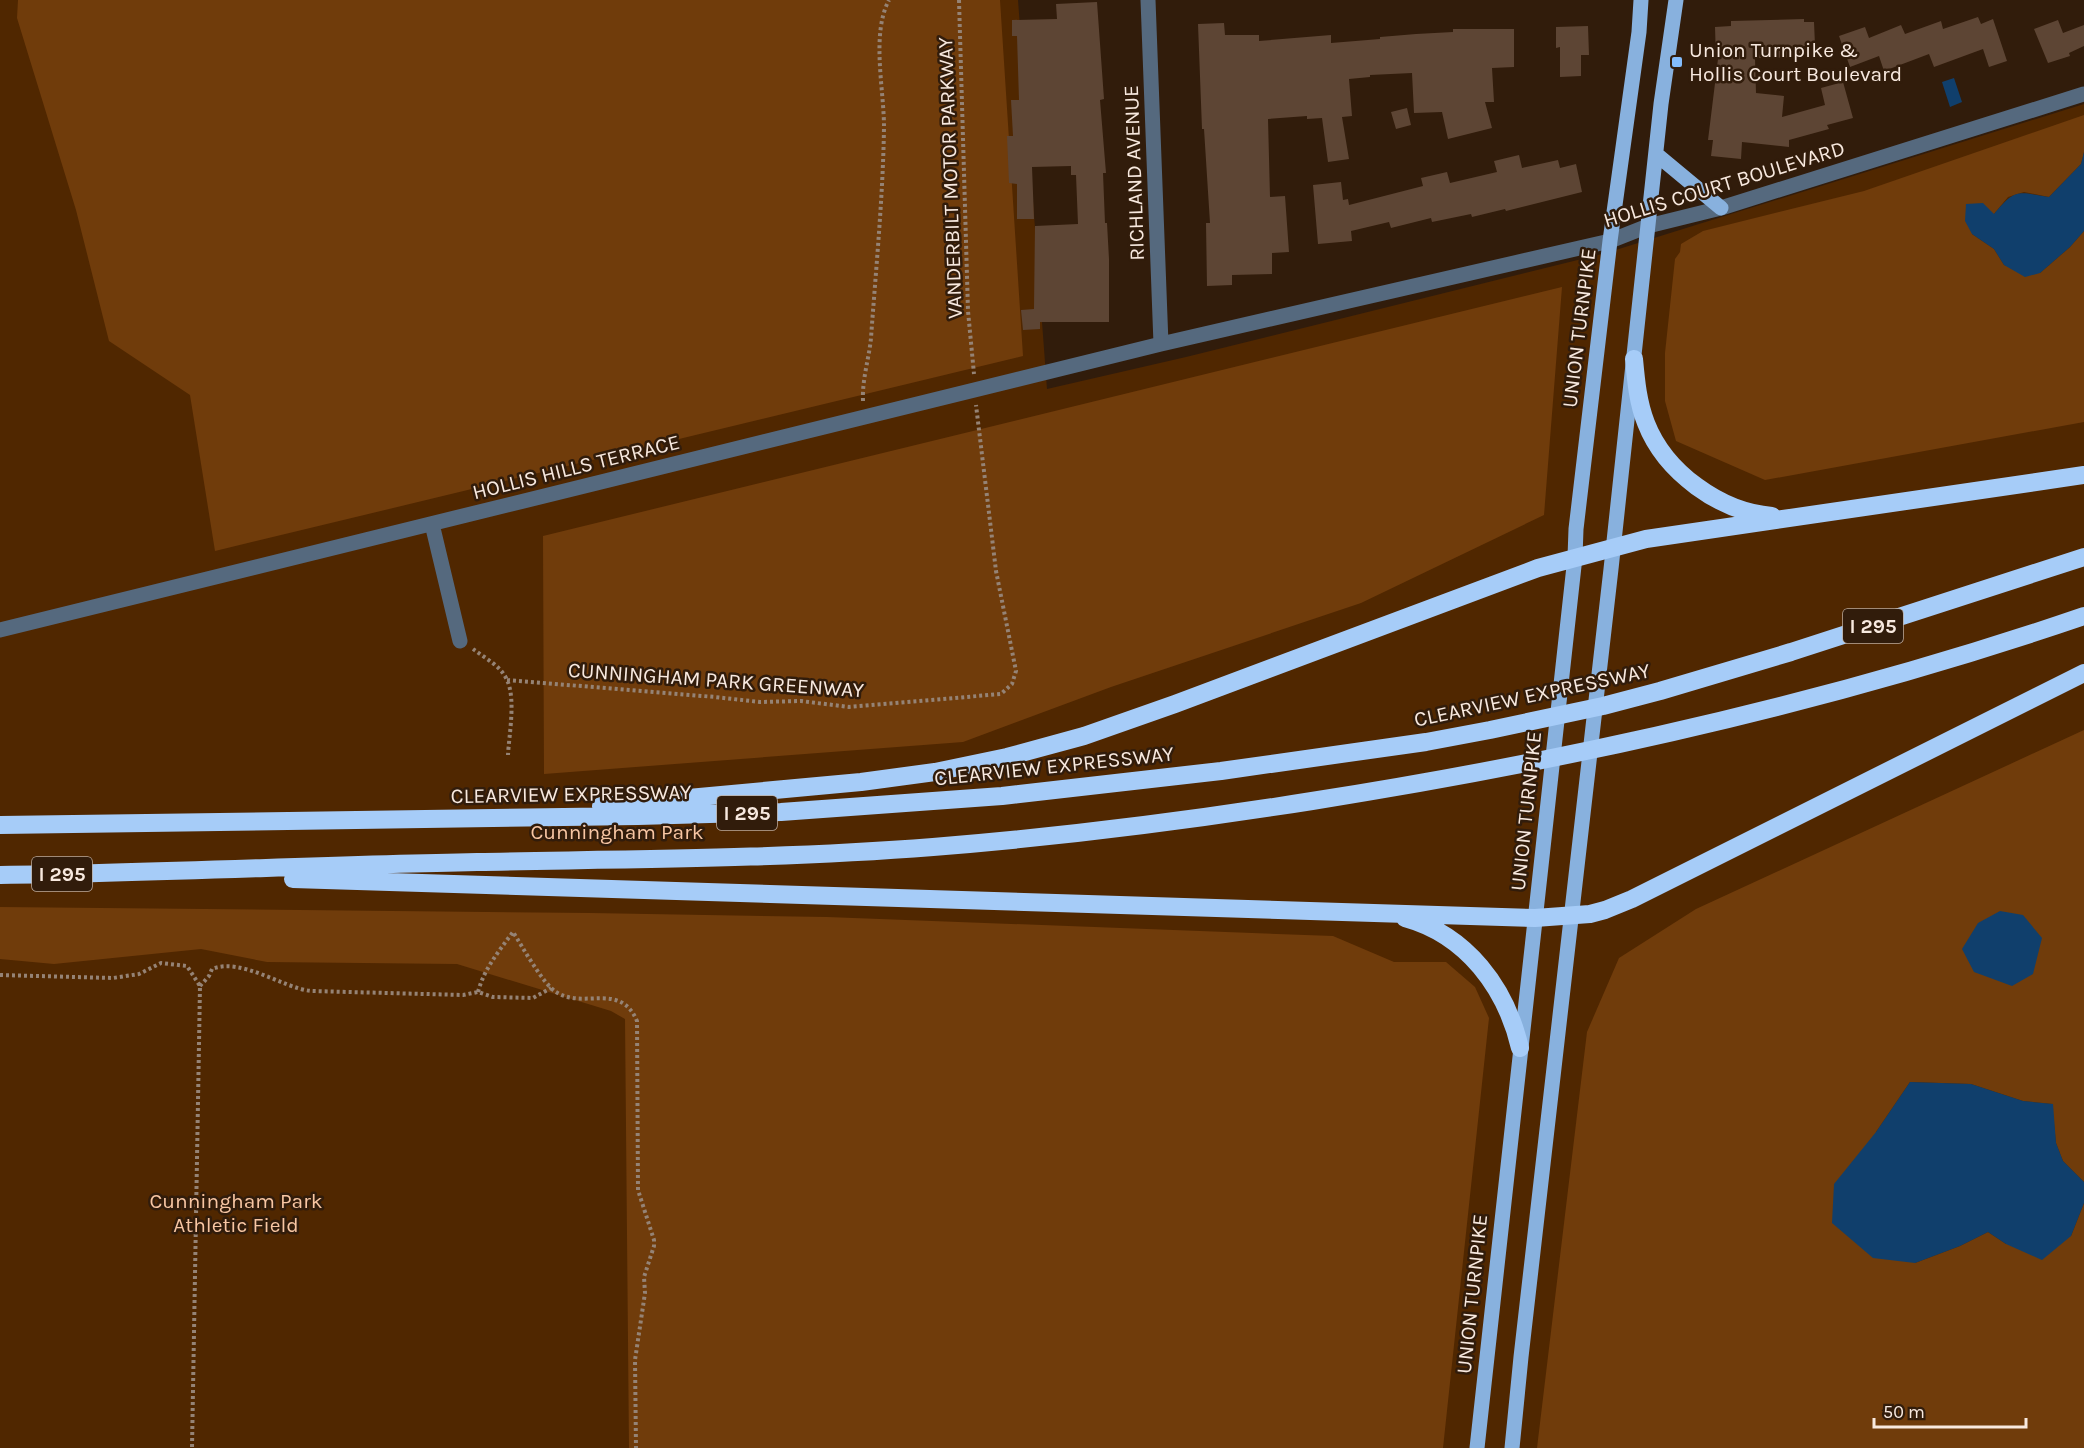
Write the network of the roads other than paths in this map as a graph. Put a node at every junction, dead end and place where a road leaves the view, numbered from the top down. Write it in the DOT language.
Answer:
graph roads {
  1 [pos="1148,0"];
  2 [pos="1641,0"];
  3 [pos="1676,0"];
  4 [pos="2084,94"];
  5 [pos="1656,154"];
  6 [pos="1721,208"];
  7 [pos="1648,226"];
  8 [pos="1610,240"];
  9 [pos="1161,344"];
  10 [pos="1634,359"];
  11 [pos="2084,474"];
  12 [pos="1810,515"];
  13 [pos="432,524"];
  14 [pos="1613,547"];
  15 [pos="1575,557"];
  16 [pos="2084,557"];
  17 [pos="2084,616"];
  18 [pos="0,630"];
  19 [pos="460,641"];
  20 [pos="2084,673"];
  21 [pos="471,819"];
  22 [pos="0,825"];
  23 [pos="123,873"];
  24 [pos="0,875"];
  25 [pos="1371,912"];
  26 [pos="1572,915"];
  27 [pos="1535,918"];
  28 [pos="1520,1048"];
  29 [pos="1477,1448"];
  30 [pos="1512,1448"];
  1 -- 9 [label="street, RICHLAND AVENUE"];
  2 -- 8 [label="main road, UNION TURNPIKE"];
  3 -- 5 [label="main road"];
  4 -- 6 [label="street, HOLLIS COURT BOULEVARD"];
  5 -- 6 [label="main road"];
  5 -- 7 [label="main road"];
  6 -- 7 [label="street, HOLLIS COURT BOULEVARD"];
  7 -- 8 [label="street, HOLLIS COURT BOULEVARD"];
  7 -- 10 [label="main road"];
  8 -- 9 [label="street, HOLLIS COURT BOULEVARD"];
  8 -- 15 [label="main road, UNION TURNPIKE"];
  9 -- 13 [label="street, HOLLIS HILLS TERRACE"];
  10 -- 12 [label="highway"];
  10 -- 14 [label="main road"];
  11 -- 12 [label="highway"];
  12 -- 14 [label="highway"];
  13 -- 18 [label="street, HOLLIS HILLS TERRACE"];
  13 -- 19 [label="street"];
  14 -- 15 [label="highway"];
  14 -- 26 [label="main road"];
  15 -- 21 [label="highway"];
  15 -- 27 [label="main road, UNION TURNPIKE"];
  16 -- 21 [label="highway, CLEARVIEW EXPRESSWAY / I 295"];
  17 -- 23 [label="highway, I 295"];
  20 -- 26 [label="highway"];
  21 -- 22 [label="highway, CLEARVIEW EXPRESSWAY / I 295"];
  23 -- 24 [label="highway, I 295"];
  23 -- 25 [label="highway"];
  25 -- 27 [label="highway"];
  25 -- 28 [label="highway"];
  26 -- 27 [label="highway"];
  26 -- 30 [label="main road"];
  27 -- 28 [label="main road, UNION TURNPIKE"];
  28 -- 29 [label="main road, UNION TURNPIKE"];
}
